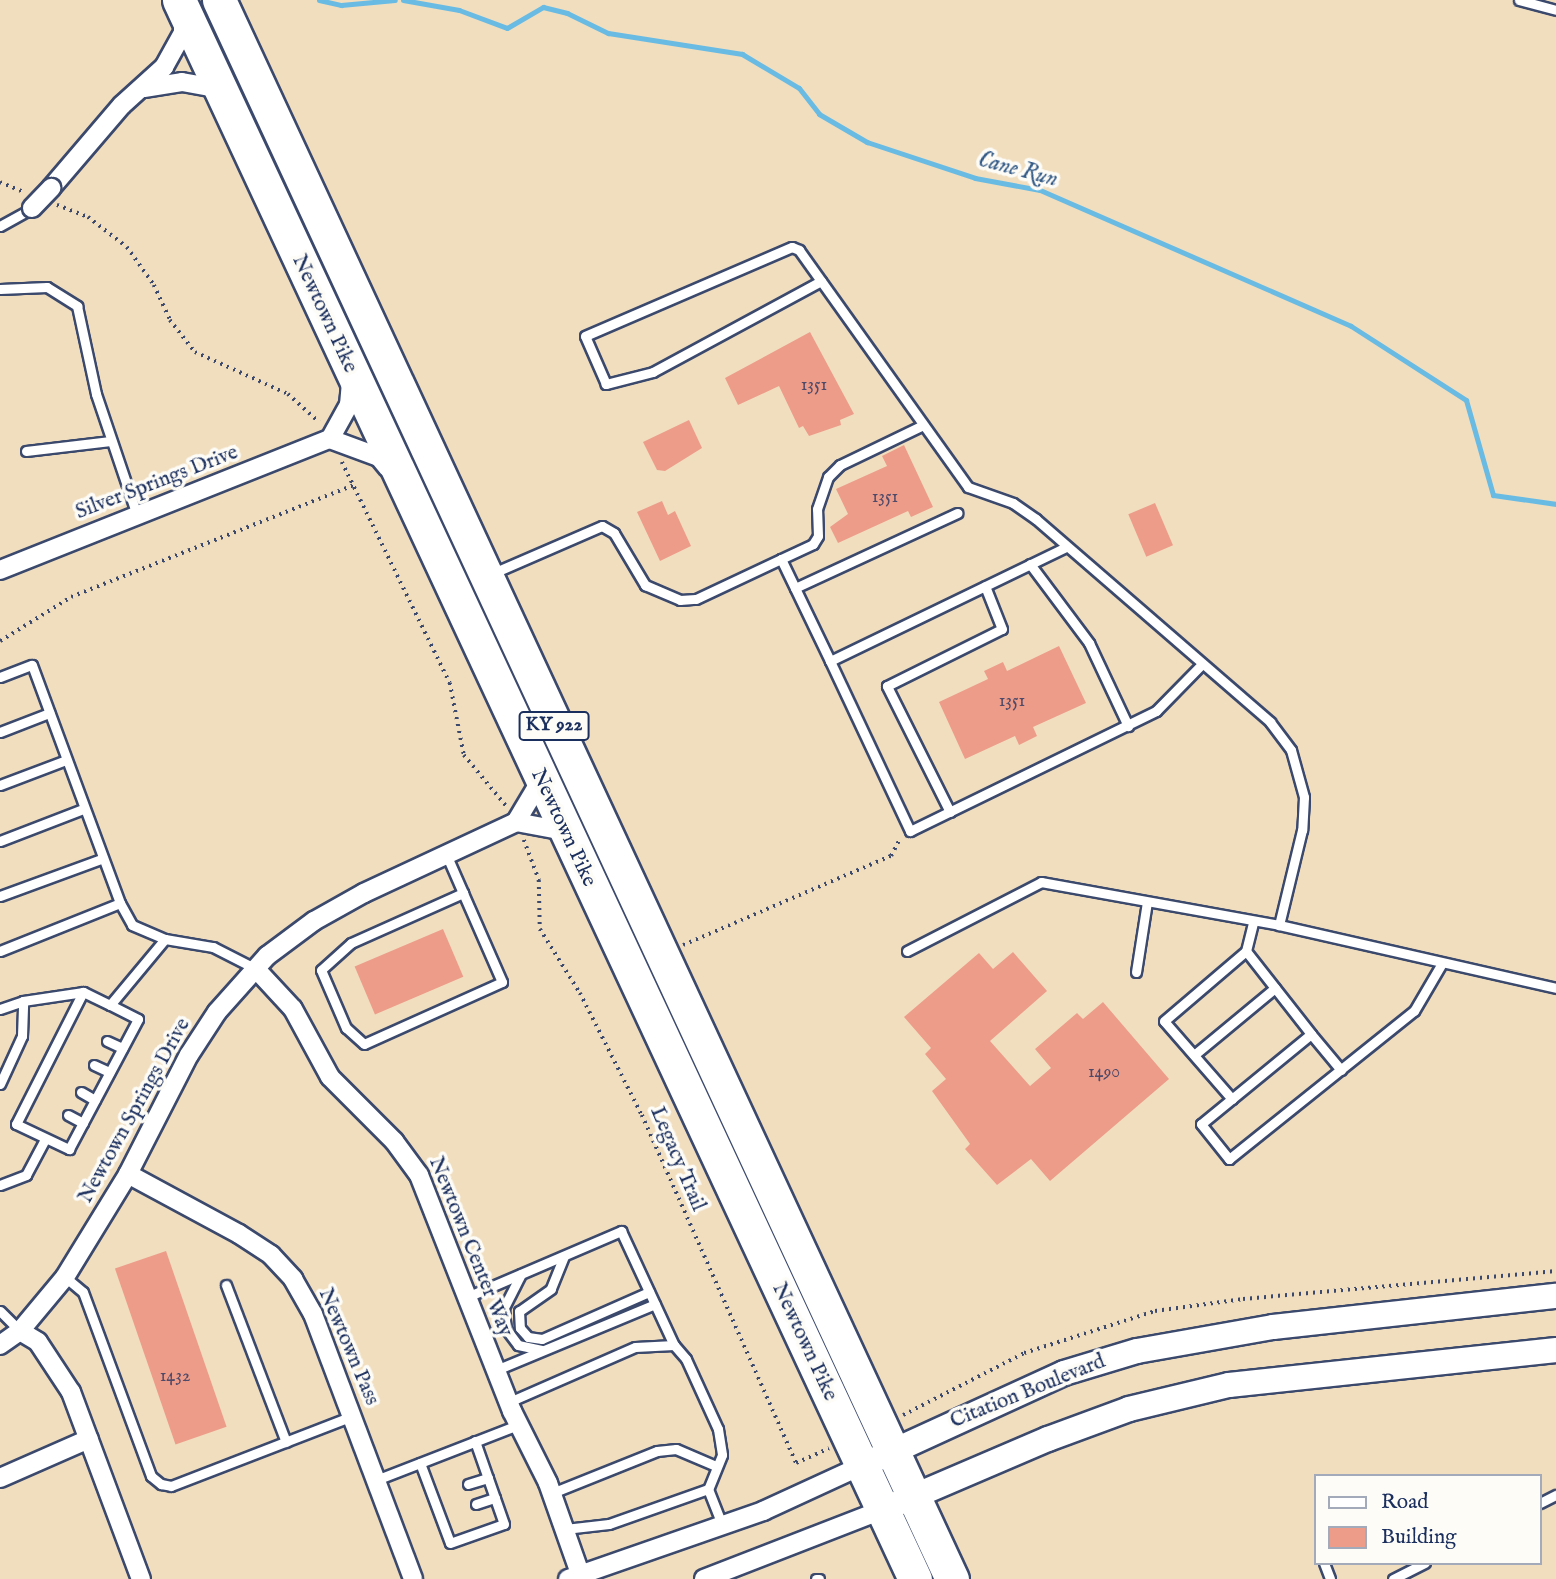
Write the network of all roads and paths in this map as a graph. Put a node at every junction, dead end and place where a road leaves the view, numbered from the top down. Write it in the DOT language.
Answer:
graph roads {
  1 [pos="219,0"];
  2 [pos="1519,0"];
  3 [pos="181,4"];
  4 [pos="1556,10"];
  5 [pos="144,88"];
  6 [pos="221,89"];
  7 [pos="32,208"];
  8 [pos="0,226"];
  9 [pos="821,281"];
  10 [pos="0,289"];
  11 [pos="345,359"];
  12 [pos="923,425"];
  13 [pos="330,439"];
  14 [pos="110,442"];
  15 [pos="26,451"];
  16 [pos="354,485"];
  17 [pos="408,495"];
  18 [pos="957,513"];
  19 [pos="137,515"];
  20 [pos="1066,547"];
  21 [pos="781,559"];
  22 [pos="1030,564"];
  23 [pos="0,570"];
  24 [pos="484,577"];
  25 [pos="985,586"];
  26 [pos="795,588"];
  27 [pos="0,641"];
  28 [pos="830,661"];
  29 [pos="1202,664"];
  30 [pos="0,677"];
  31 [pos="49,713"];
  32 [pos="1128,726"];
  33 [pos="0,732"];
  34 [pos="66,760"];
  35 [pos="541,780"];
  36 [pos="0,785"];
  37 [pos="83,809"];
  38 [pos="950,812"];
  39 [pos="519,830"];
  40 [pos="565,831"];
  41 [pos="910,831"];
  42 [pos="0,841"];
  43 [pos="446,854"];
  44 [pos="101,859"];
  45 [pos="463,893"];
  46 [pos="0,896"];
  47 [pos="1147,902"];
  48 [pos="120,903"];
  49 [pos="1253,922"];
  50 [pos="1279,925"];
  51 [pos="165,939"];
  52 [pos="677,948"];
  53 [pos="0,951"];
  54 [pos="907,951"];
  55 [pos="1246,951"];
  56 [pos="1441,963"];
  57 [pos="256,969"];
  58 [pos="1136,972"];
  59 [pos="1275,988"];
  60 [pos="1556,988"];
  61 [pos="83,992"];
  62 [pos="23,1001"];
  63 [pos="110,1004"];
  64 [pos="0,1009"];
  65 [pos="1311,1034"];
  66 [pos="107,1041"];
  67 [pos="122,1048"];
  68 [pos="1194,1055"];
  69 [pos="94,1065"];
  70 [pos="11,1066"];
  71 [pos="0,1070"];
  72 [pos="1341,1070"];
  73 [pos="110,1072"];
  74 [pos="0,1084"];
  75 [pos="81,1092"];
  76 [pos="1232,1099"];
  77 [pos="95,1100"];
  78 [pos="68,1115"];
  79 [pos="83,1123"];
  80 [pos="46,1140"];
  81 [pos="128,1174"];
  82 [pos="0,1185"];
  83 [pos="564,1256"];
  84 [pos="520,1274"];
  85 [pos="65,1277"];
  86 [pos="226,1285"];
  87 [pos="649,1292"];
  88 [pos="1556,1296"];
  89 [pos="467,1297"];
  90 [pos="655,1304"];
  91 [pos="0,1311"];
  92 [pos="19,1331"];
  93 [pos="0,1345"];
  94 [pos="674,1345"];
  95 [pos="543,1350"];
  96 [pos="1556,1350"];
  97 [pos="496,1370"];
  98 [pos="509,1402"];
  99 [pos="352,1416"];
  100 [pos="518,1425"];
  101 [pos="89,1439"];
  102 [pos="475,1441"];
  103 [pos="286,1442"];
  104 [pos="829,1448"];
  105 [pos="891,1451"];
  106 [pos="420,1463"];
  107 [pos="861,1465"];
  108 [pos="716,1466"];
  109 [pos="0,1478"];
  110 [pos="488,1478"];
  111 [pos="376,1480"];
  112 [pos="468,1484"];
  113 [pos="708,1489"];
  114 [pos="552,1493"];
  115 [pos="913,1497"];
  116 [pos="495,1498"];
  117 [pos="476,1503"];
  118 [pos="882,1510"];
  119 [pos="723,1527"];
  120 [pos="565,1529"];
  121 [pos="1421,1565"];
  122 [pos="577,1578"];
  123 [pos="141,1579"];
  124 [pos="414,1579"];
  125 [pos="704,1579"];
  126 [pos="915,1579"];
  127 [pos="952,1579"];
  128 [pos="1393,1579"];
  1 -- 24 [label="highway, Newtown Pike / KY 922"];
  2 -- 4 [label="lane"];
  3 -- 5 [label="street"];
  3 -- 6 [label="highway, Newtown Pike / KY 922"];
  5 -- 6 [label="street"];
  5 -- 7 [label="street, bridge"];
  6 -- 11 [label="highway, Newtown Pike / KY 922"];
  7 -- 8 [label="lane"];
  9 -- 9 [label="lane"];
  9 -- 12 [label="lane"];
  10 -- 14 [label="lane"];
  11 -- 13 [label="street"];
  11 -- 17 [label="highway, Newtown Pike / KY 922"];
  12 -- 20 [label="lane"];
  12 -- 21 [label="lane"];
  13 -- 17 [label="street"];
  13 -- 19 [label="street, Silver Springs Drive"];
  14 -- 15 [label="lane"];
  14 -- 19 [label="lane"];
  16 -- 27 [label="path"];
  17 -- 24 [label="highway"];
  17 -- 35 [label="highway, Newtown Pike / KY 922"];
  18 -- 26 [label="lane"];
  19 -- 23 [label="street, Silver Springs Drive"];
  20 -- 22 [label="lane"];
  20 -- 29 [label="lane"];
  21 -- 24 [label="lane"];
  21 -- 26 [label="lane"];
  22 -- 25 [label="lane"];
  22 -- 32 [label="lane"];
  24 -- 105 [label="highway, Newtown Pike / KY 922"];
  25 -- 28 [label="lane"];
  25 -- 38 [label="lane"];
  26 -- 28 [label="lane"];
  28 -- 41 [label="lane"];
  29 -- 32 [label="lane"];
  29 -- 50 [label="lane"];
  30 -- 31 [label="lane"];
  31 -- 33 [label="lane"];
  31 -- 34 [label="lane"];
  32 -- 38 [label="lane"];
  34 -- 36 [label="lane"];
  34 -- 37 [label="lane"];
  35 -- 39 [label="street"];
  35 -- 40 [label="highway, Newtown Pike / KY 922"];
  37 -- 42 [label="lane"];
  37 -- 44 [label="lane"];
  38 -- 41 [label="lane"];
  39 -- 40 [label="street"];
  39 -- 43 [label="street, Newtown Springs Drive"];
  39 -- 104 [label="path, Legacy Trail"];
  40 -- 107 [label="highway, Newtown Pike / KY 922"];
  41 -- 52 [label="path"];
  43 -- 45 [label="lane"];
  43 -- 57 [label="street, Newtown Springs Drive"];
  44 -- 46 [label="lane"];
  44 -- 48 [label="lane"];
  45 -- 45 [label="lane"];
  47 -- 49 [label="lane"];
  47 -- 54 [label="lane"];
  47 -- 58 [label="lane"];
  48 -- 51 [label="lane"];
  48 -- 53 [label="lane"];
  49 -- 50 [label="lane"];
  49 -- 55 [label="lane"];
  50 -- 56 [label="lane"];
  51 -- 57 [label="lane"];
  51 -- 63 [label="lane"];
  55 -- 59 [label="lane"];
  55 -- 68 [label="lane"];
  56 -- 60 [label="lane"];
  56 -- 72 [label="lane"];
  57 -- 81 [label="street, Newtown Springs Drive"];
  57 -- 89 [label="street, Newtown Center Way"];
  59 -- 65 [label="lane"];
  59 -- 68 [label="lane"];
  61 -- 62 [label="lane"];
  61 -- 63 [label="lane"];
  61 -- 80 [label="lane"];
  62 -- 64 [label="lane"];
  62 -- 70 [label="lane"];
  63 -- 67 [label="lane"];
  65 -- 72 [label="lane"];
  65 -- 76 [label="lane"];
  66 -- 67 [label="lane"];
  67 -- 73 [label="lane"];
  68 -- 76 [label="lane"];
  69 -- 73 [label="lane"];
  70 -- 71 [label="lane"];
  70 -- 74 [label="lane"];
  72 -- 76 [label="lane"];
  73 -- 77 [label="lane"];
  75 -- 77 [label="lane"];
  77 -- 79 [label="lane"];
  78 -- 79 [label="lane"];
  79 -- 80 [label="lane"];
  80 -- 82 [label="lane"];
  81 -- 85 [label="street, Newtown Springs Drive"];
  81 -- 99 [label="street, Newtown Pass"];
  83 -- 84 [label="lane"];
  83 -- 87 [label="lane"];
  83 -- 87 [label="lane"];
  84 -- 89 [label="lane"];
  84 -- 95 [label="lane"];
  85 -- 92 [label="street, Newtown Springs Drive"];
  85 -- 103 [label="lane"];
  86 -- 103 [label="lane"];
  87 -- 90 [label="lane"];
  88 -- 105 [label="main road, Citation Boulevard"];
  89 -- 97 [label="street, Newtown Center Way"];
  90 -- 94 [label="lane"];
  90 -- 95 [label="lane"];
  91 -- 92 [label="lane"];
  92 -- 93 [label="street, Newtown Springs Drive"];
  92 -- 101 [label="street"];
  94 -- 98 [label="lane"];
  94 -- 108 [label="lane"];
  95 -- 97 [label="lane"];
  96 -- 115 [label="main road"];
  97 -- 98 [label="street, Newtown Center Way"];
  98 -- 100 [label="street, Newtown Center Way"];
  99 -- 103 [label="lane"];
  99 -- 111 [label="street, Newtown Pass"];
  100 -- 102 [label="lane"];
  100 -- 114 [label="street, Newtown Center Way"];
  101 -- 109 [label="street"];
  101 -- 123 [label="street"];
  102 -- 106 [label="lane"];
  102 -- 110 [label="lane"];
  105 -- 107 [label="main road, Citation Boulevard"];
  105 -- 115 [label="highway, Newtown Pike / KY 922"];
  106 -- 111 [label="lane"];
  106 -- 116 [label="lane"];
  107 -- 118 [label="highway, Newtown Pike / KY 922"];
  107 -- 119 [label="street, Citation Boulevard"];
  108 -- 113 [label="lane"];
  108 -- 114 [label="lane"];
  110 -- 112 [label="lane"];
  110 -- 116 [label="lane"];
  111 -- 124 [label="street, Newtown Pass"];
  113 -- 119 [label="lane"];
  113 -- 120 [label="lane"];
  114 -- 120 [label="street, Newtown Center Way"];
  115 -- 118 [label="main road"];
  115 -- 127 [label="highway, Newtown Pike / KY 922"];
  116 -- 117 [label="lane"];
  118 -- 125 [label="street"];
  118 -- 126 [label="highway, Newtown Pike / KY 922"];
  119 -- 122 [label="street, Citation Boulevard"];
  120 -- 122 [label="street, Newtown Center Way"];
  121 -- 128 [label="lane"];
}
